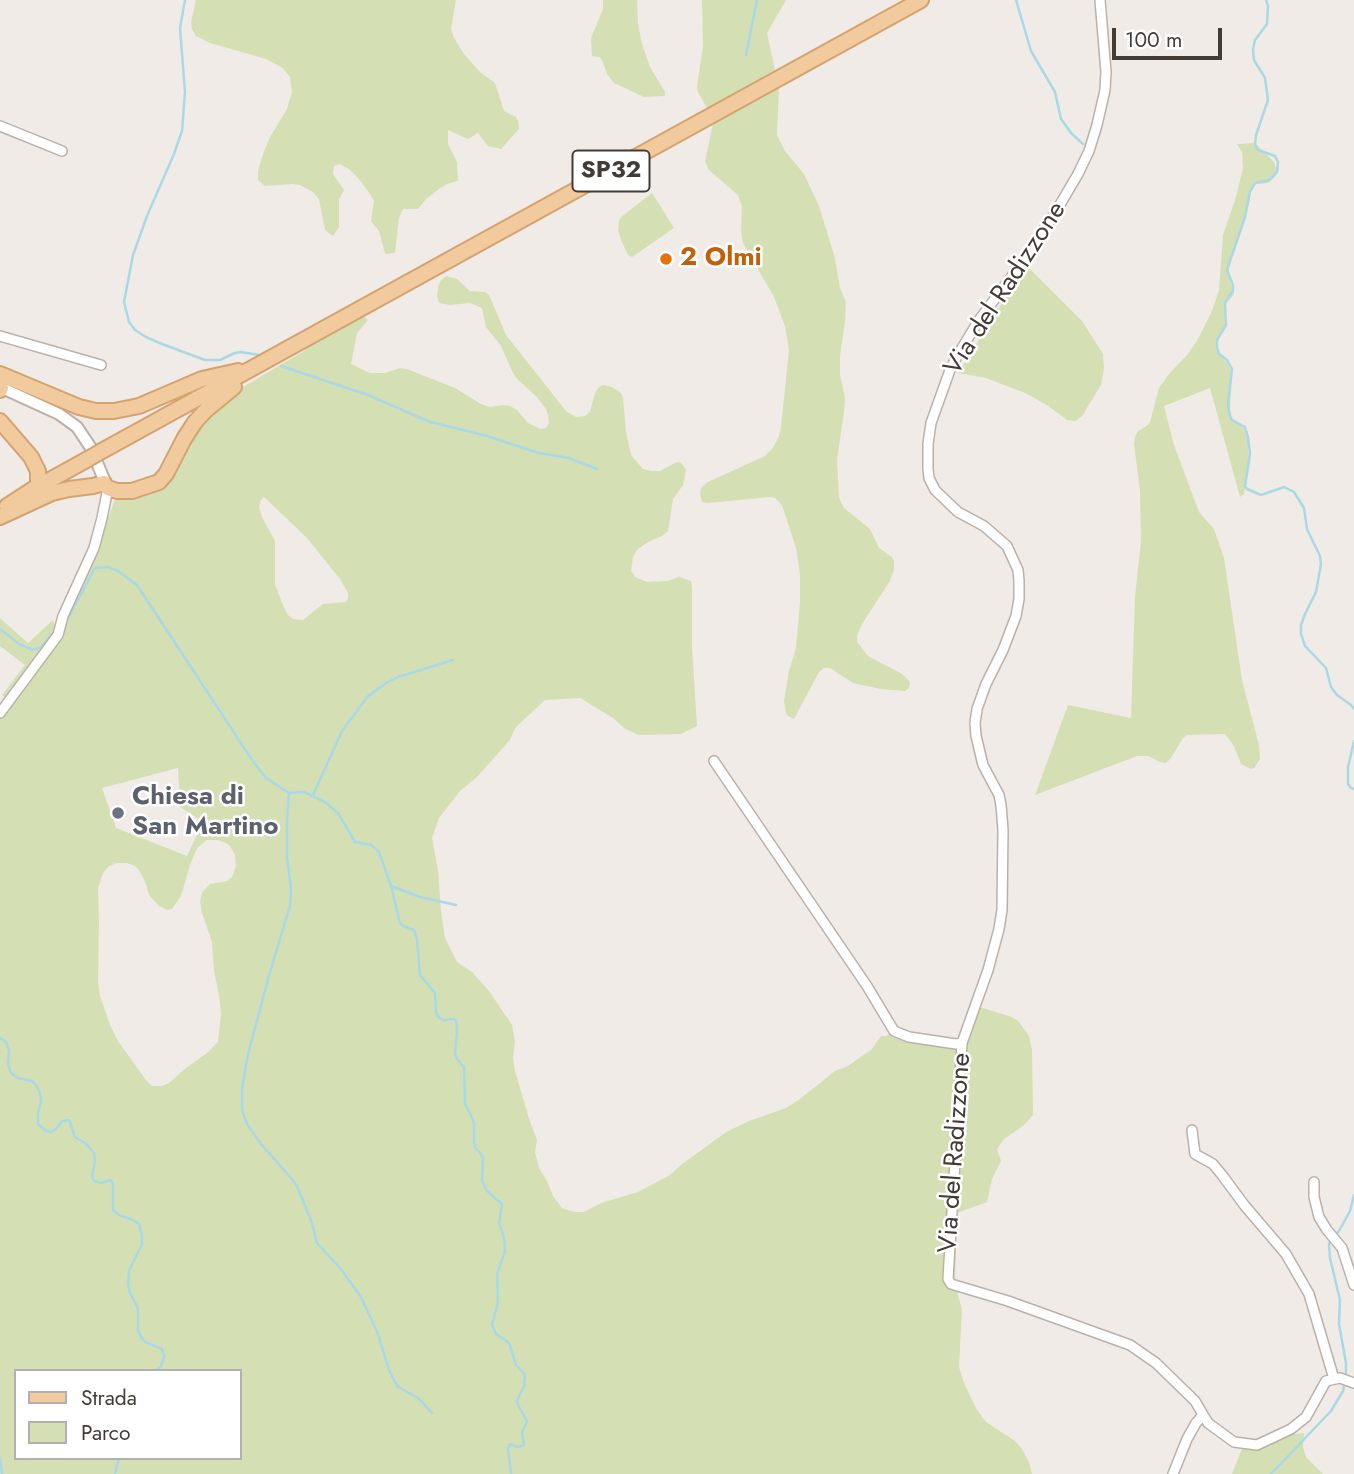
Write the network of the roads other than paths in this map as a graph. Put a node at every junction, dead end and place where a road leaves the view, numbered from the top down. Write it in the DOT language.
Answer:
graph roads {
  1 [pos="921,0"];
  2 [pos="1100,0"];
  3 [pos="0,126"];
  4 [pos="62,151"];
  5 [pos="0,337"];
  6 [pos="301,342"];
  7 [pos="263,363"];
  8 [pos="102,365"];
  9 [pos="0,385"];
  10 [pos="0,421"];
  11 [pos="106,485"];
  12 [pos="38,486"];
  13 [pos="0,510"];
  14 [pos="0,517"];
  15 [pos="0,713"];
  16 [pos="714,761"];
  17 [pos="962,1043"];
  18 [pos="1192,1130"];
  19 [pos="1314,1182"];
  20 [pos="1354,1285"];
  21 [pos="1345,1381"];
  22 [pos="1203,1415"];
  23 [pos="1173,1474"];
  1 -- 6 [label="main road, SP32"];
  2 -- 17 [label="street, Via del Radizzone"];
  3 -- 4 [label="street"];
  5 -- 8 [label="street"];
  6 -- 7 [label="main road, SP32"];
  6 -- 11 [label="main road"];
  7 -- 9 [label="main road"];
  7 -- 12 [label="main road, SP32"];
  9 -- 11 [label="street"];
  10 -- 12 [label="main road"];
  11 -- 14 [label="main road"];
  11 -- 15 [label="street"];
  12 -- 13 [label="main road, SP32"];
  16 -- 17 [label="street"];
  17 -- 22 [label="street, Via del Radizzone"];
  18 -- 21 [label="street"];
  19 -- 20 [label="street"];
  21 -- 22 [label="street"];
  22 -- 23 [label="street"];
}
